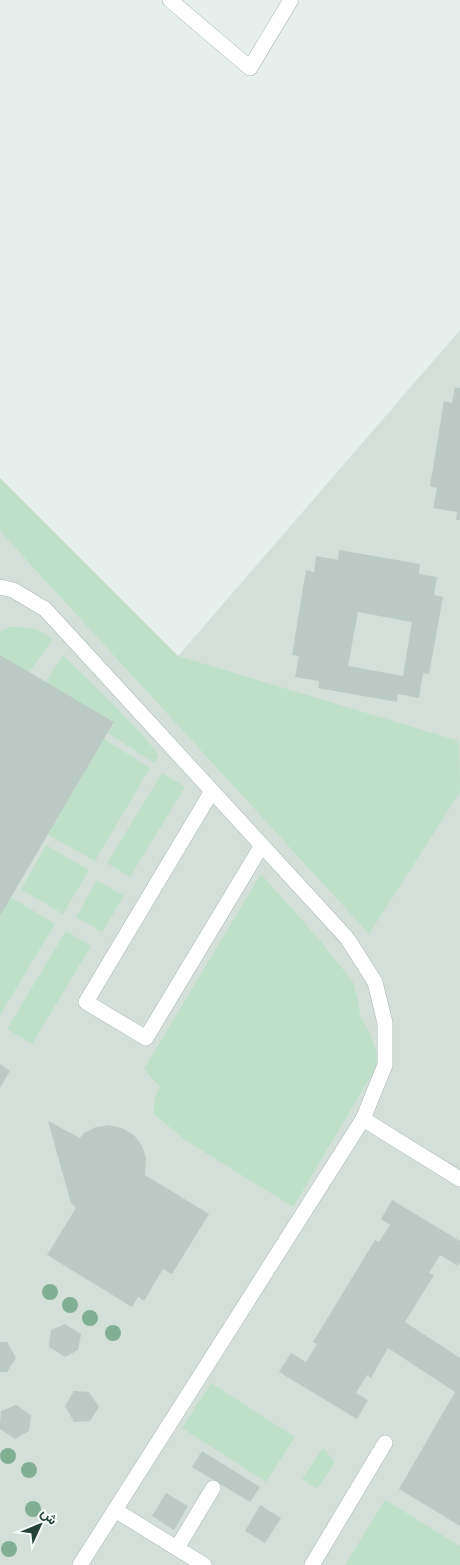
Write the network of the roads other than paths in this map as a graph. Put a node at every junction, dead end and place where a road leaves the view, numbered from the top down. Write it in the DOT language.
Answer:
graph roads {
  1 [pos="170,0"];
  2 [pos="291,0"];
  3 [pos="0,587"];
  4 [pos="212,791"];
  5 [pos="262,845"];
  6 [pos="363,1120"];
  7 [pos="460,1179"];
  8 [pos="386,1443"];
  9 [pos="213,1488"];
  10 [pos="115,1510"];
  11 [pos="177,1548"];
  12 [pos="80,1565"];
  13 [pos="204,1565"];
  14 [pos="312,1565"];
  1 -- 2 [label="street"];
  3 -- 4 [label="street"];
  4 -- 5 [label="street"];
  4 -- 5 [label="street"];
  5 -- 6 [label="street"];
  6 -- 7 [label="street"];
  6 -- 10 [label="street"];
  8 -- 14 [label="street"];
  9 -- 11 [label="street"];
  10 -- 11 [label="street"];
  10 -- 12 [label="street"];
  11 -- 13 [label="street"];
}
